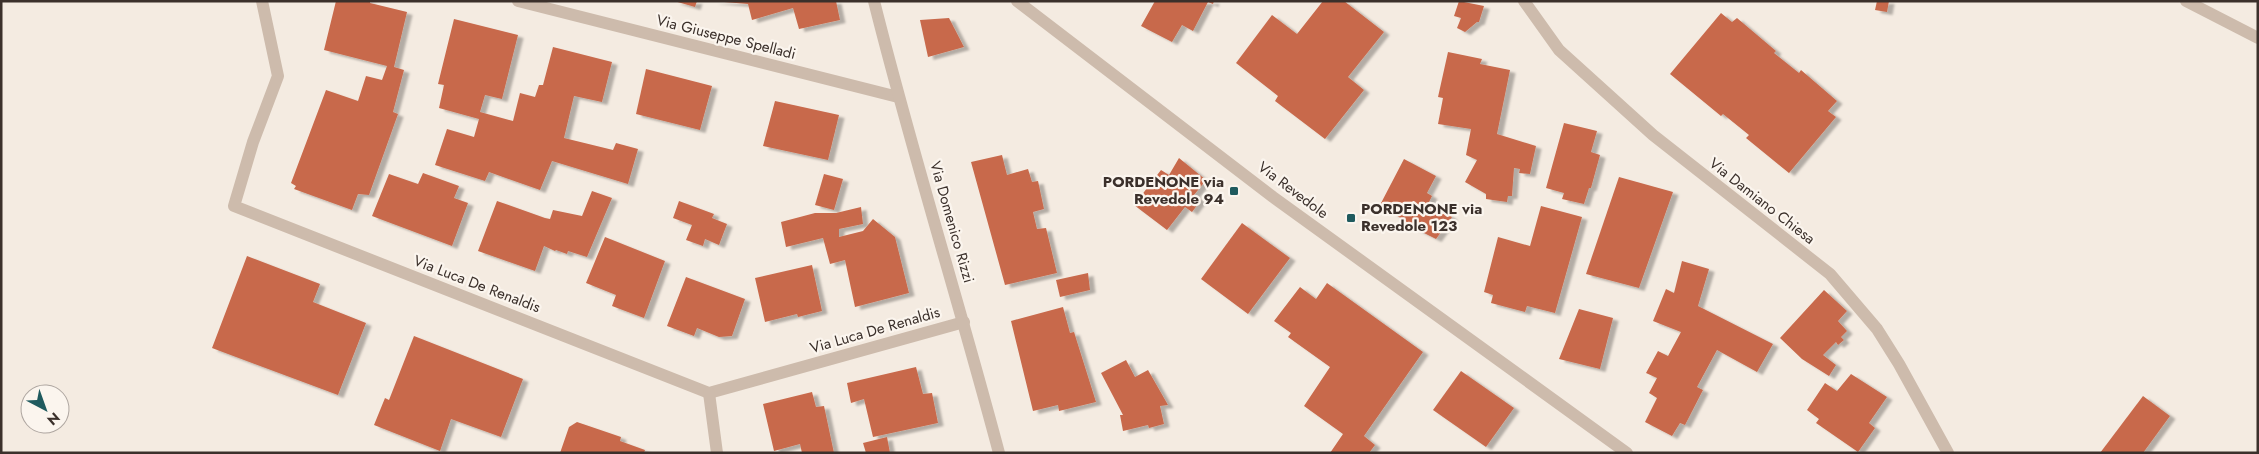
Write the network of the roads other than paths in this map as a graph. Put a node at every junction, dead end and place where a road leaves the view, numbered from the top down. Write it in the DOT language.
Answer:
graph roads {
  1 [pos="262,1"];
  2 [pos="518,1"];
  3 [pos="874,1"];
  4 [pos="1017,1"];
  5 [pos="1524,1"];
  6 [pos="2186,1"];
  7 [pos="2258,38"];
  8 [pos="898,97"];
  9 [pos="964,322"];
  10 [pos="709,393"];
  11 [pos="717,453"];
  12 [pos="999,453"];
  13 [pos="1627,453"];
  14 [pos="1948,453"];
  1 -- 10 [label="street, Via Luca De Renaldis"];
  2 -- 8 [label="street, Via Giuseppe Spelladi"];
  3 -- 8 [label="street, Via Domenico Rizzi"];
  4 -- 13 [label="street, Via Revedole"];
  5 -- 14 [label="street, Via Damiano Chiesa"];
  6 -- 7 [label="street"];
  8 -- 9 [label="street, Via Domenico Rizzi"];
  9 -- 10 [label="street, Via Luca De Renaldis"];
  9 -- 12 [label="street, Via Domenico Rizzi"];
  10 -- 11 [label="street"];
}
